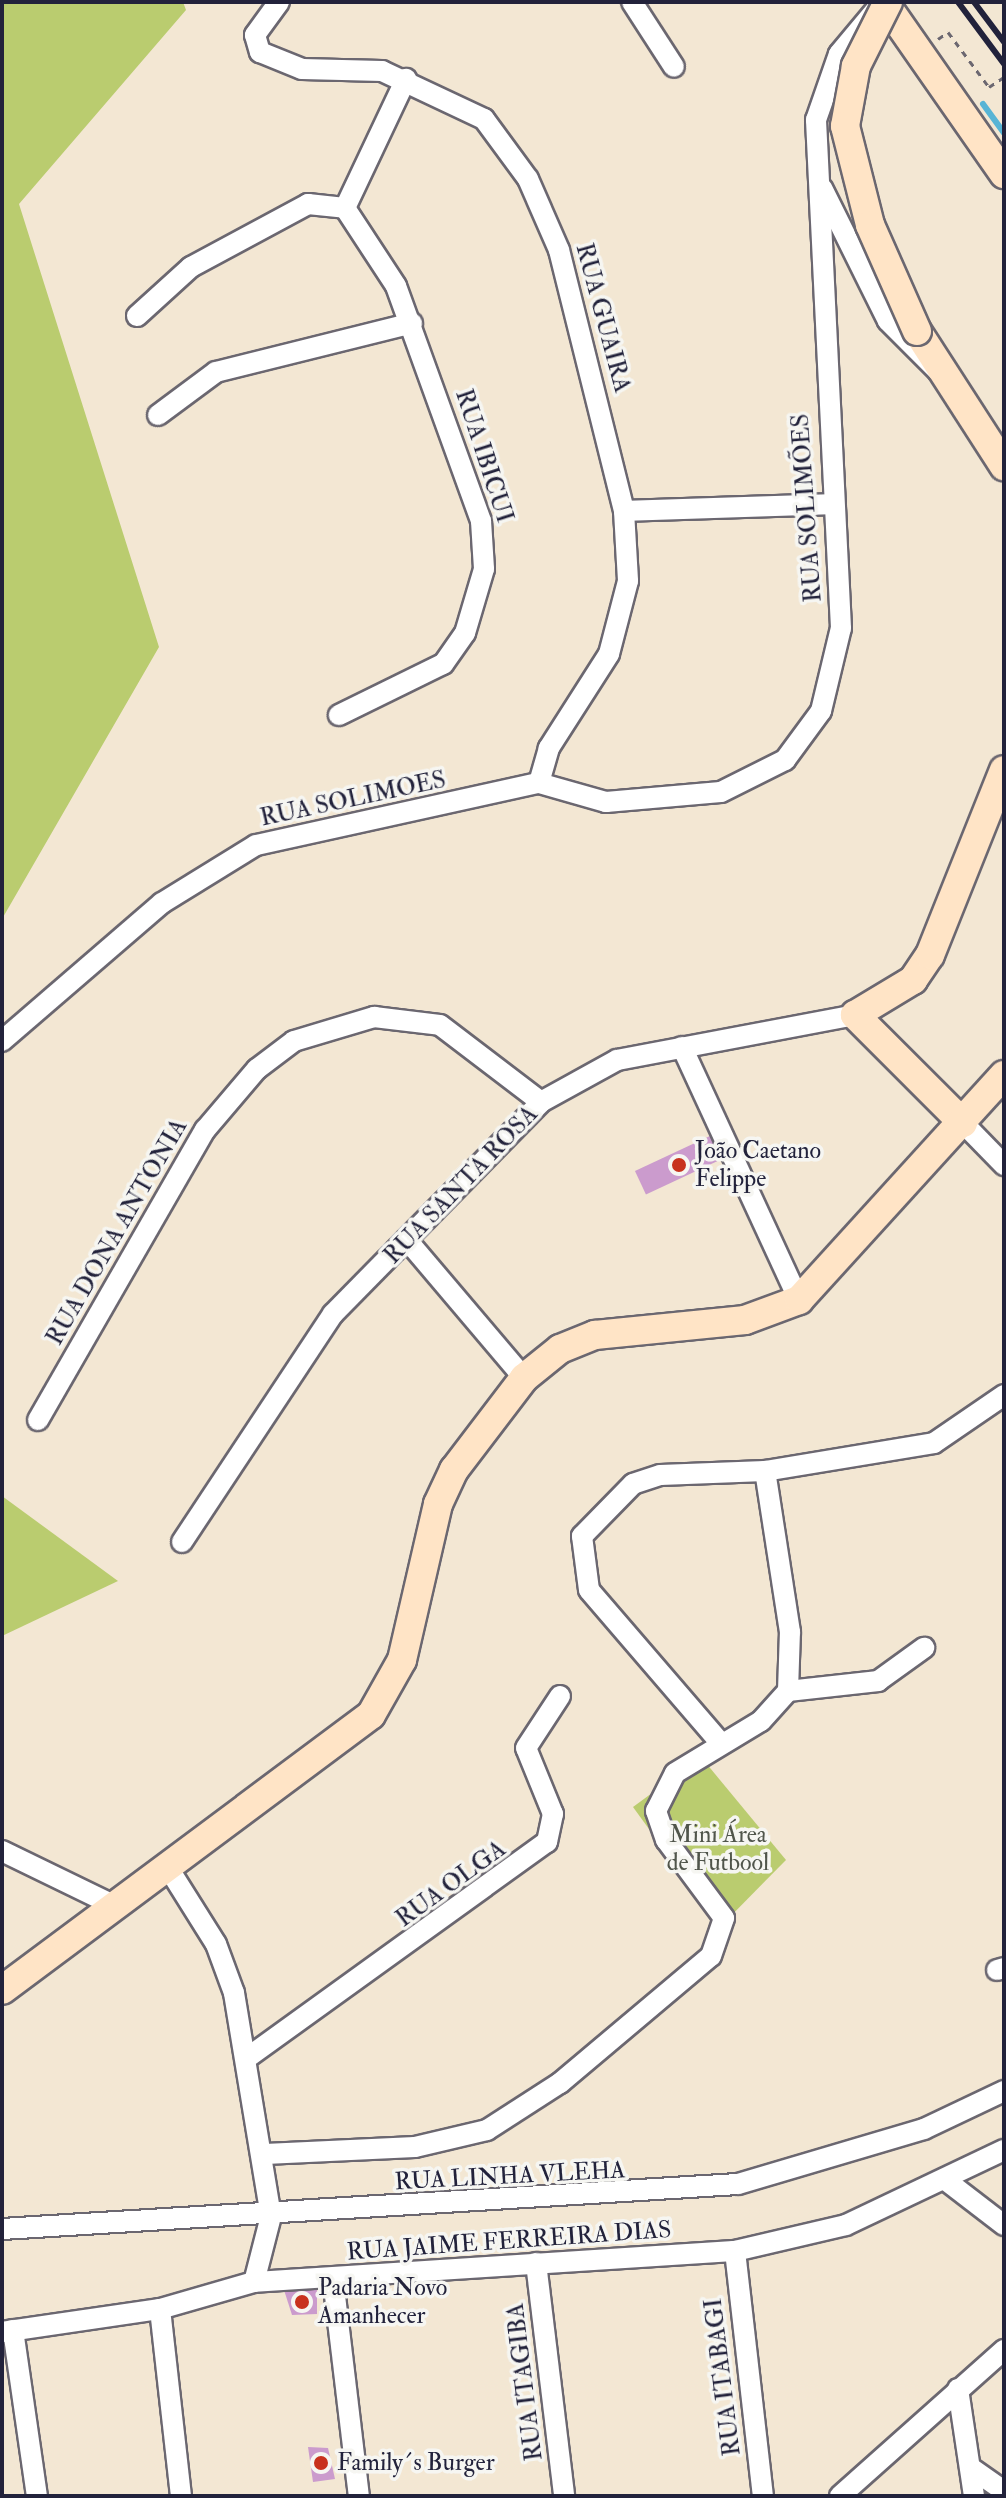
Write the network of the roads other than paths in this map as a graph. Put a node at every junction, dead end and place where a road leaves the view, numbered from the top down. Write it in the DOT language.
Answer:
graph roads {
  1 [pos="279,2"];
  2 [pos="632,2"];
  3 [pos="885,2"];
  4 [pos="674,67"];
  5 [pos="406,79"];
  6 [pos="1004,174"];
  7 [pos="822,188"];
  8 [pos="345,208"];
  9 [pos="137,316"];
  10 [pos="412,323"];
  11 [pos="939,372"];
  12 [pos="158,415"];
  13 [pos="1004,466"];
  14 [pos="834,504"];
  15 [pos="624,511"];
  16 [pos="339,715"];
  17 [pos="1004,770"];
  18 [pos="539,783"];
  19 [pos="855,1015"];
  20 [pos="2,1041"];
  21 [pos="682,1047"];
  22 [pos="1004,1075"];
  23 [pos="541,1102"];
  24 [pos="963,1123"];
  25 [pos="1004,1165"];
  26 [pos="407,1240"];
  27 [pos="799,1300"];
  28 [pos="524,1378"];
  29 [pos="1004,1395"];
  30 [pos="38,1420"];
  31 [pos="765,1471"];
  32 [pos="182,1542"];
  33 [pos="924,1648"];
  34 [pos="788,1691"];
  35 [pos="560,1696"];
  36 [pos="719,1741"];
  37 [pos="2,1851"];
  38 [pos="167,1866"];
  39 [pos="113,1905"];
  40 [pos="2,1990"];
  41 [pos="247,2058"];
  42 [pos="1004,2091"];
  43 [pos="1004,2150"];
  44 [pos="265,2154"];
  45 [pos="948,2182"];
  46 [pos="271,2216"];
  47 [pos="1004,2225"];
  48 [pos="2,2229"];
  49 [pos="735,2251"];
  50 [pos="536,2263"];
  51 [pos="333,2279"];
  52 [pos="254,2282"];
  53 [pos="160,2309"];
  54 [pos="8,2331"];
  55 [pos="1004,2350"];
  56 [pos="958,2389"];
  57 [pos="971,2468"];
  58 [pos="1004,2491"];
  59 [pos="37,2496"];
  60 [pos="181,2496"];
  61 [pos="359,2496"];
  62 [pos="564,2496"];
  63 [pos="763,2496"];
  64 [pos="840,2496"];
  65 [pos="974,2496"];
  1 -- 5 [label="street, RUA GUAIRA"];
  2 -- 4 [label="street"];
  3 -- 6 [label="main road"];
  3 -- 7 [label="street, RUA SOLIMÕES"];
  3 -- 11 [label="main road, bridge"];
  5 -- 8 [label="street"];
  5 -- 15 [label="street, RUA GUAIRA"];
  7 -- 11 [label="street"];
  7 -- 14 [label="street, RUA SOLIMÕES"];
  8 -- 9 [label="street"];
  8 -- 10 [label="street, RUA IBICUI"];
  10 -- 12 [label="street"];
  10 -- 16 [label="street, RUA IBICUI"];
  11 -- 13 [label="main road"];
  14 -- 15 [label="street"];
  14 -- 18 [label="street, RUA SOLIMÕES"];
  15 -- 18 [label="street, RUA GUAIRA"];
  17 -- 19 [label="main road, RUA SANTA ROSA"];
  18 -- 20 [label="street, RUA SOLIMOES"];
  19 -- 21 [label="street, RUA SANTA ROSA"];
  19 -- 24 [label="main road"];
  21 -- 23 [label="street, RUA SANTA ROSA"];
  21 -- 27 [label="street"];
  22 -- 24 [label="main road"];
  23 -- 26 [label="street, RUA SANTA ROSA"];
  23 -- 30 [label="street, RUA DONA ANTONIA"];
  24 -- 25 [label="street"];
  24 -- 27 [label="main road"];
  26 -- 28 [label="street"];
  26 -- 32 [label="street, RUA SANTA ROSA"];
  27 -- 28 [label="main road"];
  28 -- 38 [label="main road"];
  29 -- 31 [label="street"];
  31 -- 34 [label="street"];
  31 -- 36 [label="street"];
  33 -- 34 [label="street"];
  34 -- 36 [label="street"];
  35 -- 41 [label="street, RUA OLGA"];
  36 -- 44 [label="street"];
  37 -- 39 [label="street"];
  38 -- 39 [label="main road"];
  38 -- 41 [label="street"];
  39 -- 40 [label="main road"];
  41 -- 44 [label="street"];
  42 -- 46 [label="street, RUA LINHA VLEHA"];
  43 -- 45 [label="street, RUA JAIME FERREIRA DIAS"];
  44 -- 46 [label="street"];
  45 -- 47 [label="street"];
  45 -- 49 [label="street, RUA JAIME FERREIRA DIAS"];
  46 -- 48 [label="street, RUA LINHA VLEHA"];
  46 -- 52 [label="street"];
  49 -- 50 [label="street, RUA JAIME FERREIRA DIAS"];
  49 -- 63 [label="street, RUA ITABAGI"];
  50 -- 51 [label="street, RUA JAIME FERREIRA DIAS"];
  50 -- 62 [label="street, RUA ITAGIBA"];
  51 -- 52 [label="street, RUA JAIME FERREIRA DIAS"];
  51 -- 61 [label="street"];
  52 -- 53 [label="street, RUA JAIME FERREIRA DIAS"];
  53 -- 54 [label="street, RUA JAIME FERREIRA DIAS"];
  53 -- 60 [label="street"];
  54 -- 59 [label="street"];
  55 -- 56 [label="street"];
  56 -- 57 [label="street"];
  56 -- 64 [label="street"];
  57 -- 58 [label="street"];
  57 -- 65 [label="street"];
}
